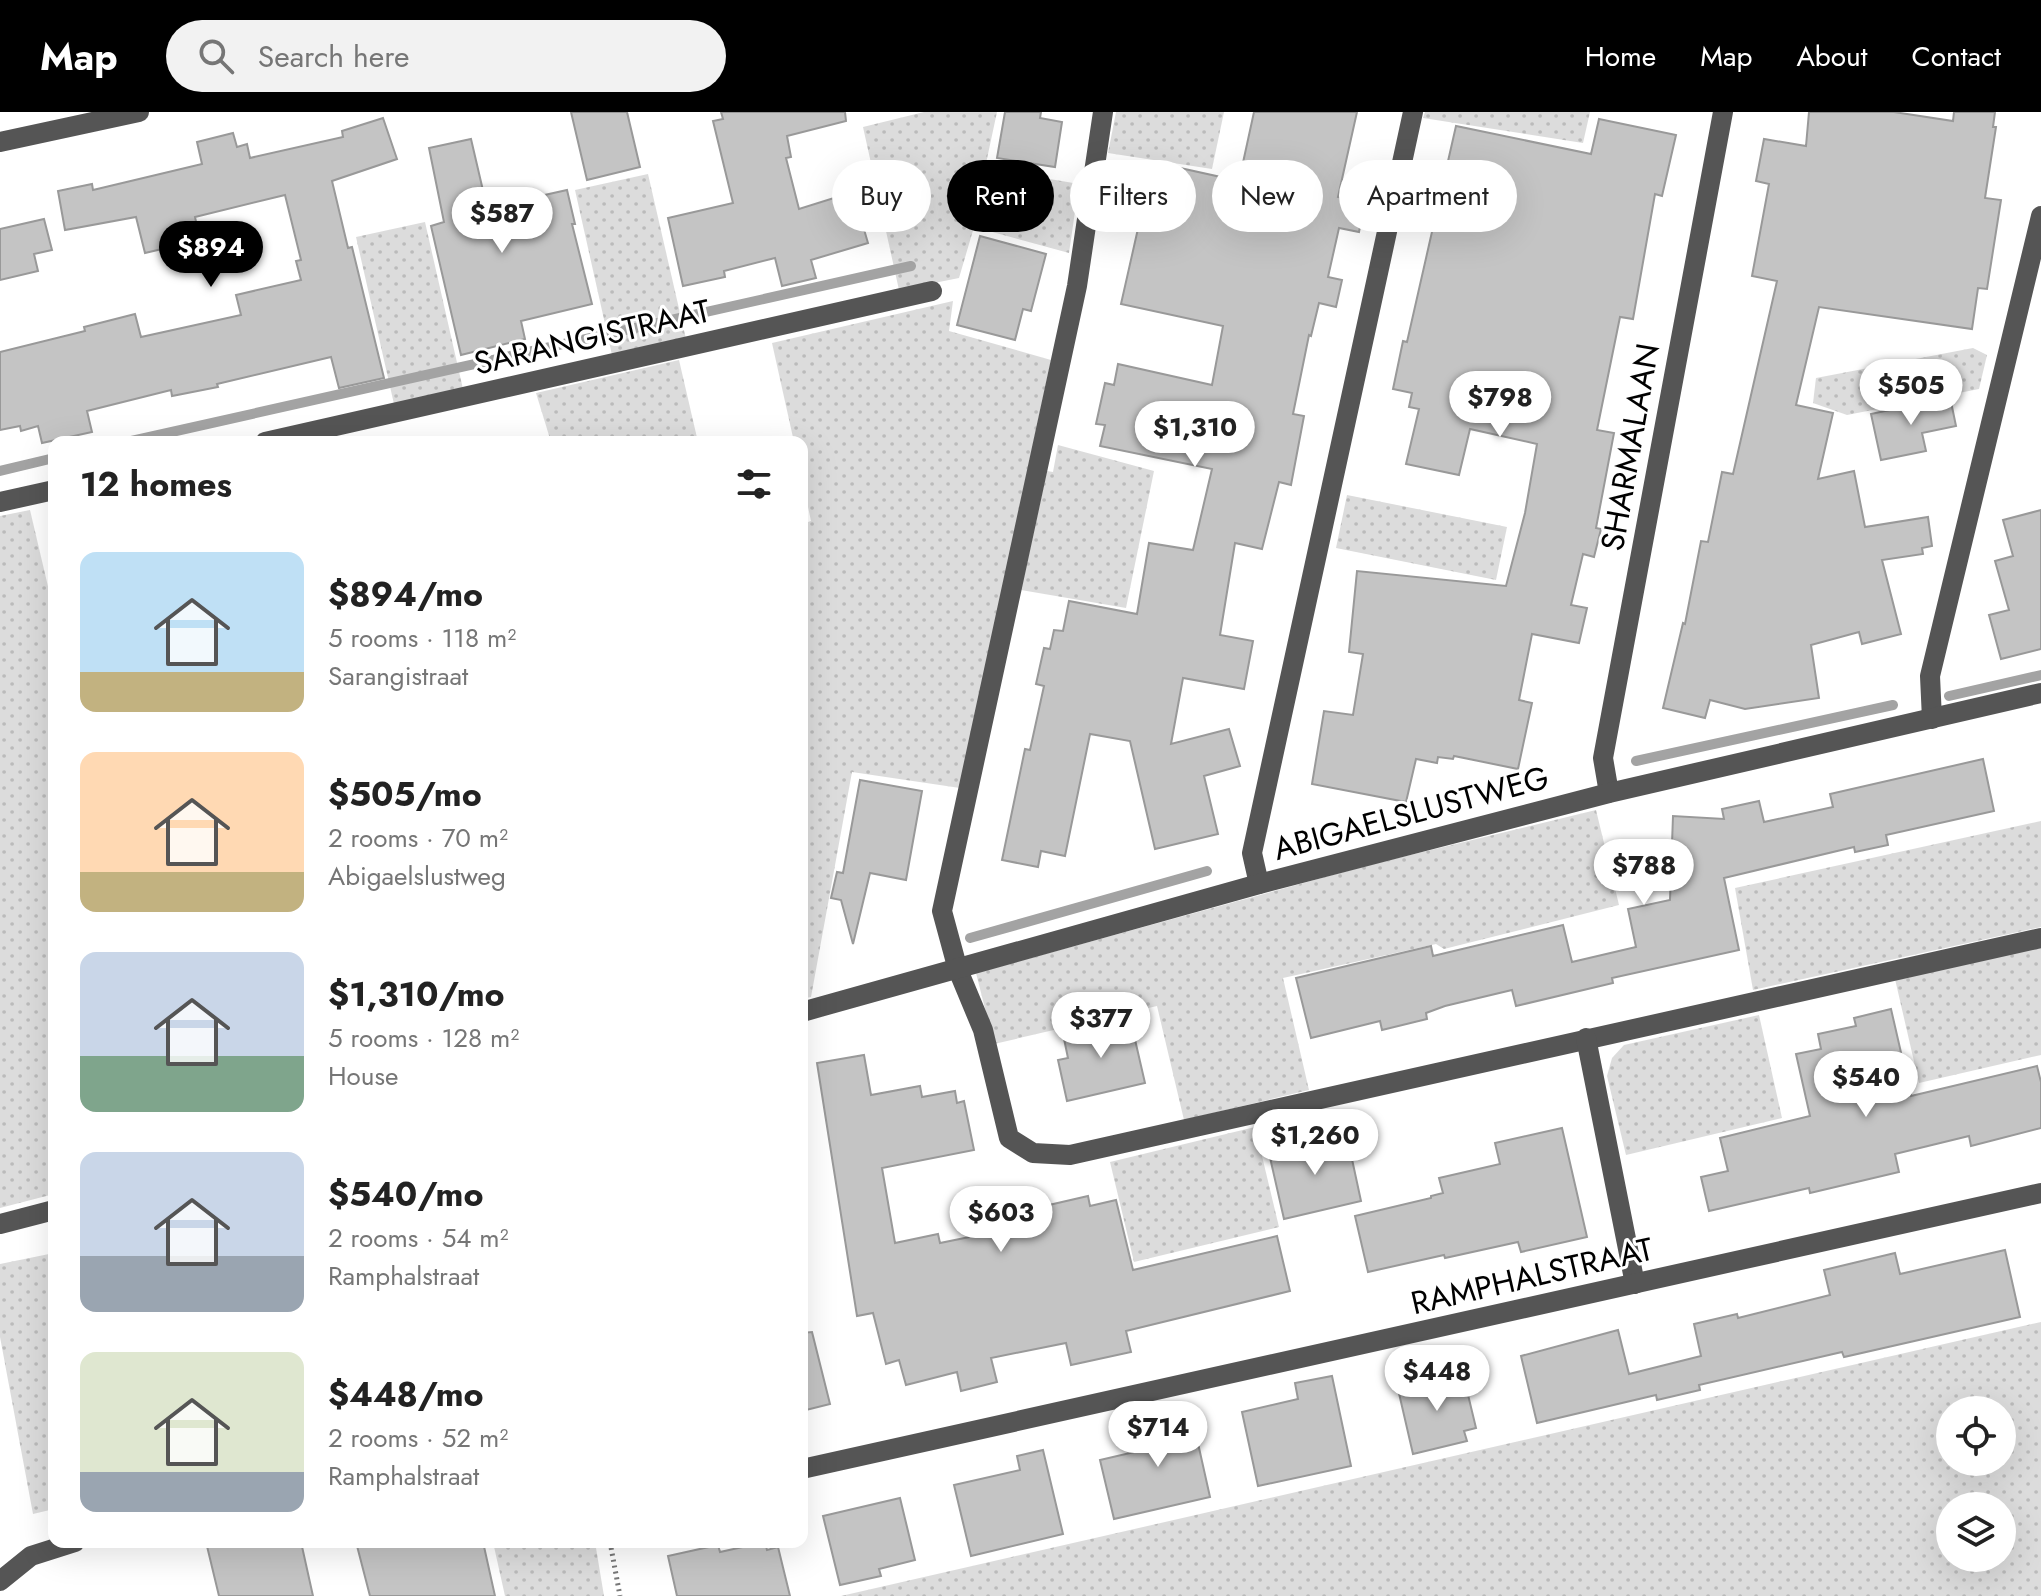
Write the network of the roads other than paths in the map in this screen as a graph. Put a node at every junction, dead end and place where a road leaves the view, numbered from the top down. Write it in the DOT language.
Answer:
graph roads {
  1 [pos="139,112"];
  2 [pos="1103,112"];
  3 [pos="1413,112"];
  4 [pos="1723,112"];
  5 [pos="0,142"];
  6 [pos="2041,216"];
  7 [pos="932,291"];
  8 [pos="292,436"];
  9 [pos="48,491"];
  10 [pos="0,502"];
  11 [pos="2041,693"];
  12 [pos="1932,719"];
  13 [pos="1609,793"];
  14 [pos="1259,884"];
  15 [pos="2041,938"];
  16 [pos="958,970"];
  17 [pos="808,1010"];
  18 [pos="1586,1038"];
  19 [pos="2041,1193"];
  20 [pos="48,1212"];
  21 [pos="0,1224"];
  22 [pos="1635,1284"];
  23 [pos="808,1468"];
  24 [pos="56,1548"];
  25 [pos="0,1581"];
  1 -- 5 [label="street"];
  2 -- 16 [label="street"];
  3 -- 14 [label="street"];
  4 -- 13 [label="street, SHARMALAAN"];
  6 -- 12 [label="street"];
  7 -- 8 [label="street, SARANGISTRAAT"];
  9 -- 10 [label="street"];
  11 -- 12 [label="street, ABIGAELSLUSTWEG"];
  12 -- 13 [label="street, ABIGAELSLUSTWEG"];
  13 -- 14 [label="street, ABIGAELSLUSTWEG"];
  14 -- 16 [label="street, ABIGAELSLUSTWEG"];
  15 -- 18 [label="street"];
  16 -- 17 [label="street, ABIGAELSLUSTWEG"];
  16 -- 18 [label="street"];
  18 -- 22 [label="street"];
  19 -- 22 [label="street, RAMPHALSTRAAT"];
  20 -- 21 [label="street"];
  22 -- 23 [label="street, RAMPHALSTRAAT"];
  24 -- 25 [label="street"];
}
